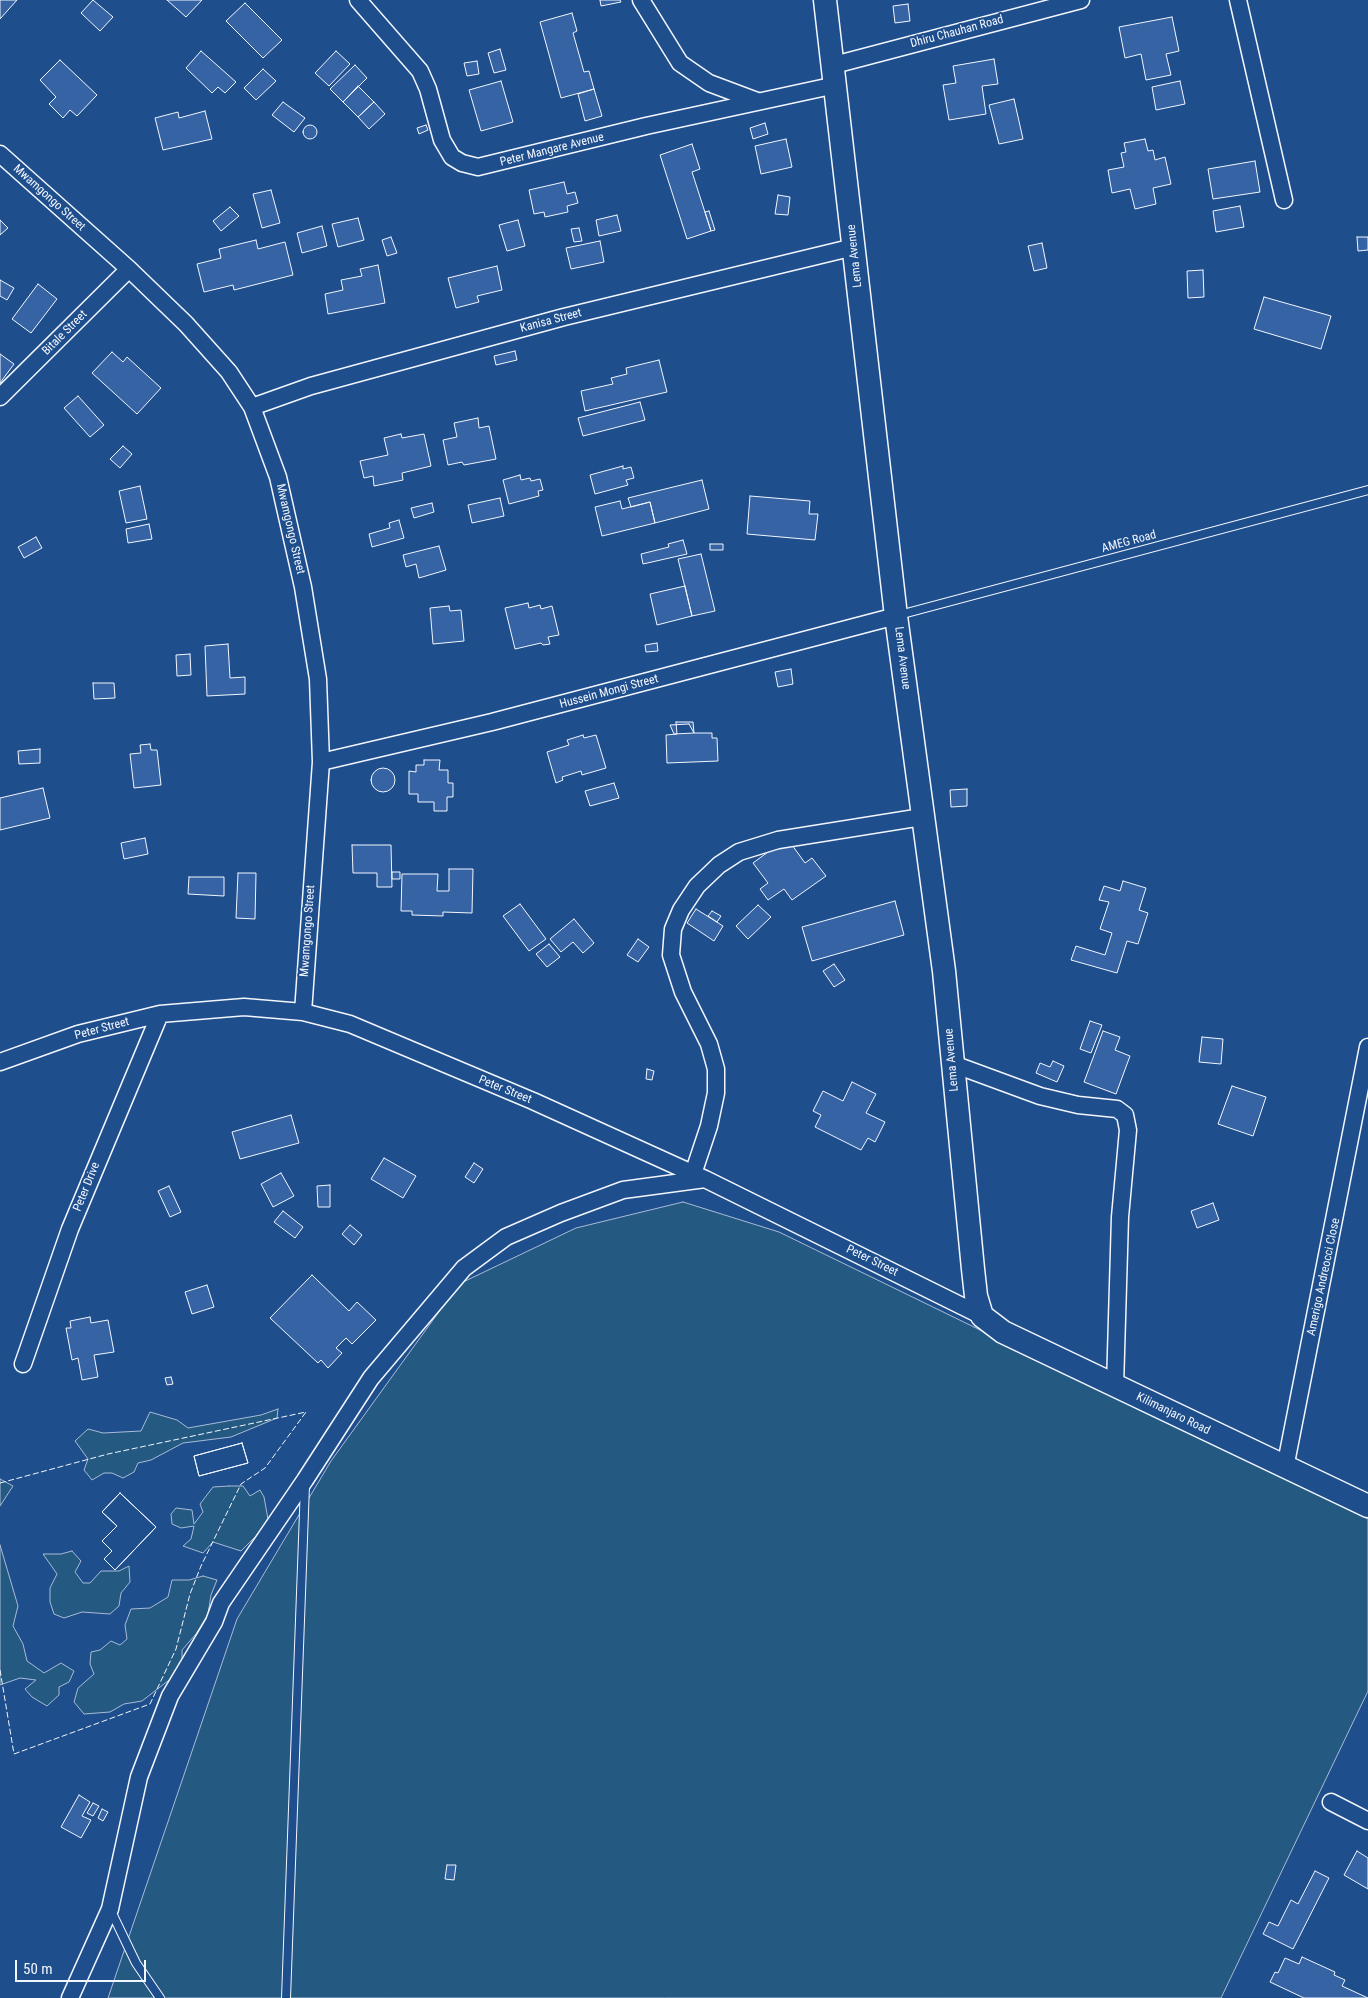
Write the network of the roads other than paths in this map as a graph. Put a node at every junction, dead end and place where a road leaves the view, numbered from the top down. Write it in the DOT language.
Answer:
graph roads {
  1 [pos="358,0"];
  2 [pos="641,0"];
  3 [pos="825,0"];
  4 [pos="1081,0"];
  5 [pos="1238,0"];
  6 [pos="835,75"];
  7 [pos="757,101"];
  8 [pos="0,154"];
  9 [pos="1284,200"];
  10 [pos="854,247"];
  11 [pos="129,269"];
  12 [pos="0,397"];
  13 [pos="252,407"];
  14 [pos="1368,490"];
  15 [pos="896,616"];
  16 [pos="321,762"];
  17 [pos="922,817"];
  18 [pos="303,1012"];
  19 [pos="160,1014"];
  20 [pos="1368,1047"];
  21 [pos="0,1062"];
  22 [pos="953,1064"];
  23 [pos="1365,1086"];
  24 [pos="699,1176"];
  25 [pos="982,1316"];
  26 [pos="23,1364"];
  27 [pos="1115,1386"];
  28 [pos="1284,1468"];
  29 [pos="305,1480"];
  30 [pos="1368,1506"];
  31 [pos="1331,1802"];
  32 [pos="1368,1821"];
  33 [pos="110,1909"];
  34 [pos="70,1998"];
  35 [pos="160,1998"];
  36 [pos="286,1998"];
  1 -- 7 [label="street, Peter Mangare Avenue"];
  2 -- 7 [label="street"];
  3 -- 6 [label="main road, Lema Avenue"];
  4 -- 6 [label="street, Dhiru Chauhan Road"];
  5 -- 9 [label="street"];
  6 -- 7 [label="street, Peter Mangare Avenue"];
  6 -- 10 [label="main road, Lema Avenue"];
  8 -- 11 [label="street, Mwamgongo Street"];
  10 -- 13 [label="street, Kanisa Street"];
  10 -- 15 [label="main road, Lema Avenue"];
  11 -- 12 [label="street, Bitale Street"];
  11 -- 13 [label="street, Mwamgongo Street"];
  13 -- 16 [label="street, Mwamgongo Street"];
  14 -- 15 [label="lane, AMEG Road"];
  15 -- 16 [label="street, Hussein Mongi Street"];
  15 -- 17 [label="main road, Lema Avenue"];
  16 -- 18 [label="street, Mwamgongo Street"];
  17 -- 22 [label="main road, Lema Avenue"];
  17 -- 24 [label="street"];
  18 -- 19 [label="street, Peter Street"];
  18 -- 24 [label="street, Peter Street"];
  19 -- 21 [label="street, Peter Street"];
  19 -- 26 [label="street, Peter Drive"];
  20 -- 23 [label="street, Amerigo Andreocci Close"];
  22 -- 25 [label="main road, Lema Avenue"];
  22 -- 27 [label="street"];
  23 -- 28 [label="street, Amerigo Andreocci Close"];
  24 -- 25 [label="street, Peter Street"];
  24 -- 29 [label="street"];
  25 -- 27 [label="main road, Kilimanjaro Road"];
  27 -- 28 [label="main road, Kilimanjaro Road"];
  28 -- 30 [label="main road, Kilimanjaro Road"];
  29 -- 33 [label="street"];
  29 -- 36 [label="lane"];
  31 -- 32 [label="street"];
  33 -- 34 [label="street"];
  33 -- 35 [label="lane"];
}
